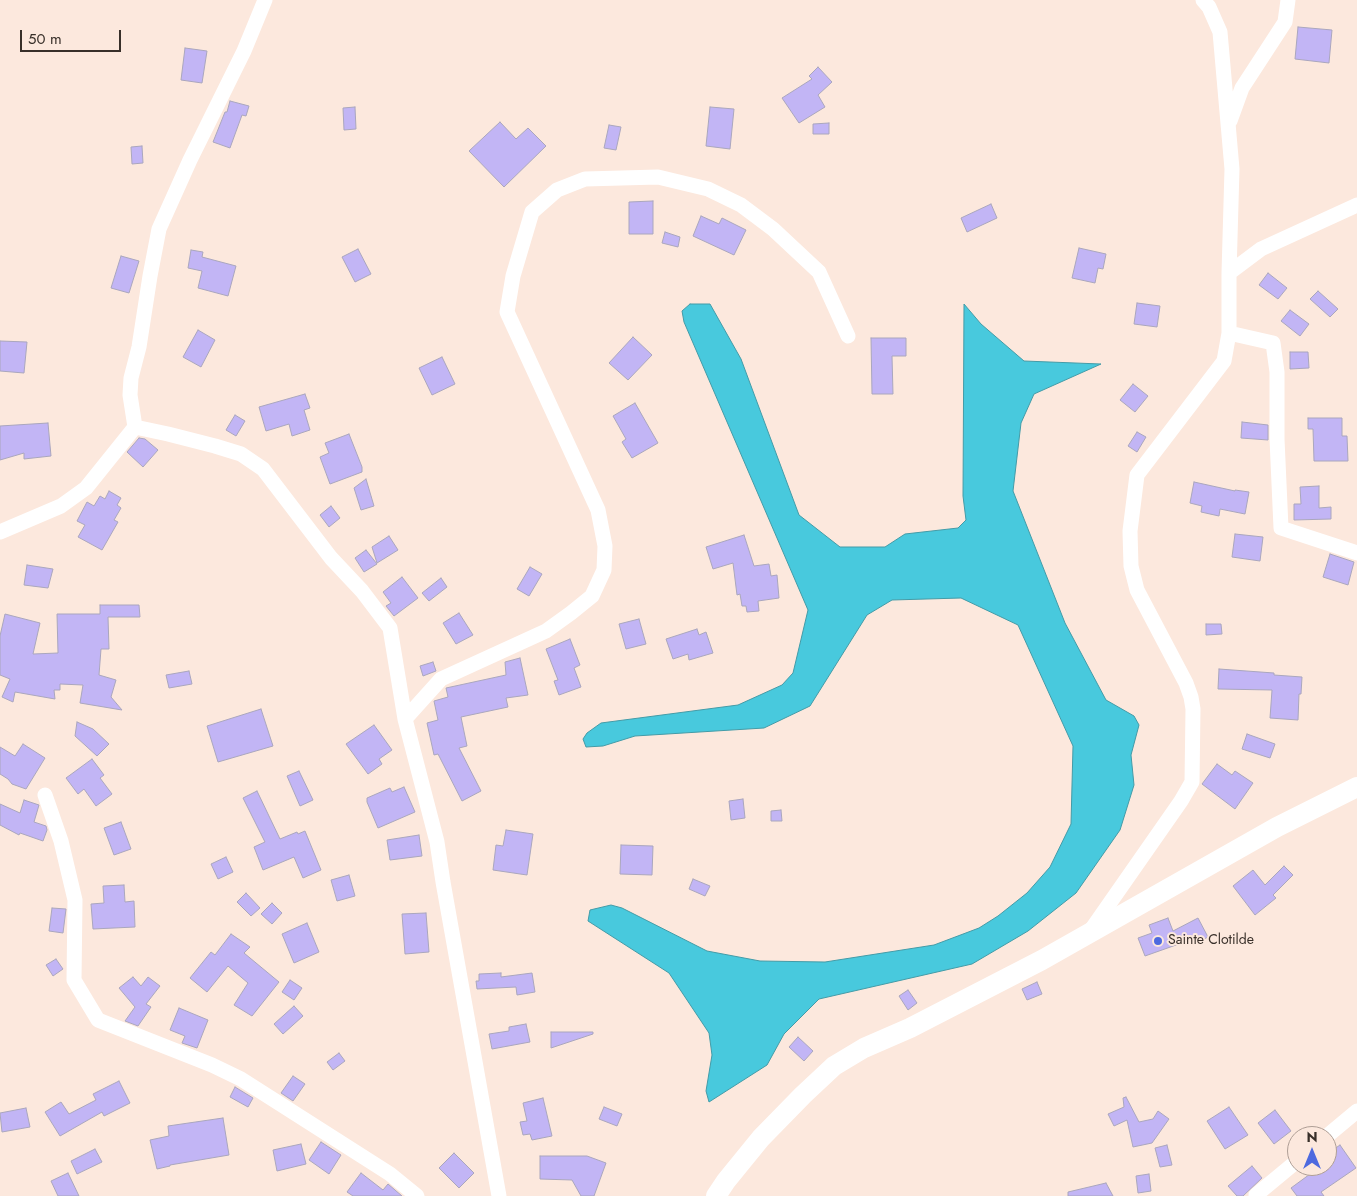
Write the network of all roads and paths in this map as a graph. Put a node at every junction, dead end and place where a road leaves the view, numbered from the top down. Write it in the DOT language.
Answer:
graph roads {
  1 [pos="265,0"];
  2 [pos="1203,0"];
  3 [pos="1288,0"];
  4 [pos="1228,126"];
  5 [pos="1357,205"];
  6 [pos="1229,273"];
  7 [pos="1229,333"];
  8 [pos="848,336"];
  9 [pos="135,426"];
  10 [pos="0,532"];
  11 [pos="1357,553"];
  12 [pos="406,719"];
  13 [pos="1357,787"];
  14 [pos="45,794"];
  15 [pos="1089,934"];
  16 [pos="1357,1111"];
  17 [pos="1337,1128"];
  18 [pos="1287,1169"];
  19 [pos="1256,1195"];
  20 [pos="417,1196"];
  21 [pos="499,1196"];
  22 [pos="716,1196"];
  1 -- 9 [label="street"];
  2 -- 4 [label="street"];
  3 -- 4 [label="street"];
  4 -- 6 [label="street"];
  5 -- 6 [label="street"];
  6 -- 7 [label="street"];
  7 -- 11 [label="street"];
  7 -- 15 [label="street"];
  8 -- 12 [label="street"];
  9 -- 10 [label="street"];
  9 -- 12 [label="street"];
  12 -- 21 [label="street"];
  13 -- 15 [label="street"];
  14 -- 20 [label="street"];
  15 -- 22 [label="street"];
  16 -- 17 [label="street"];
  18 -- 19 [label="street"];
}
